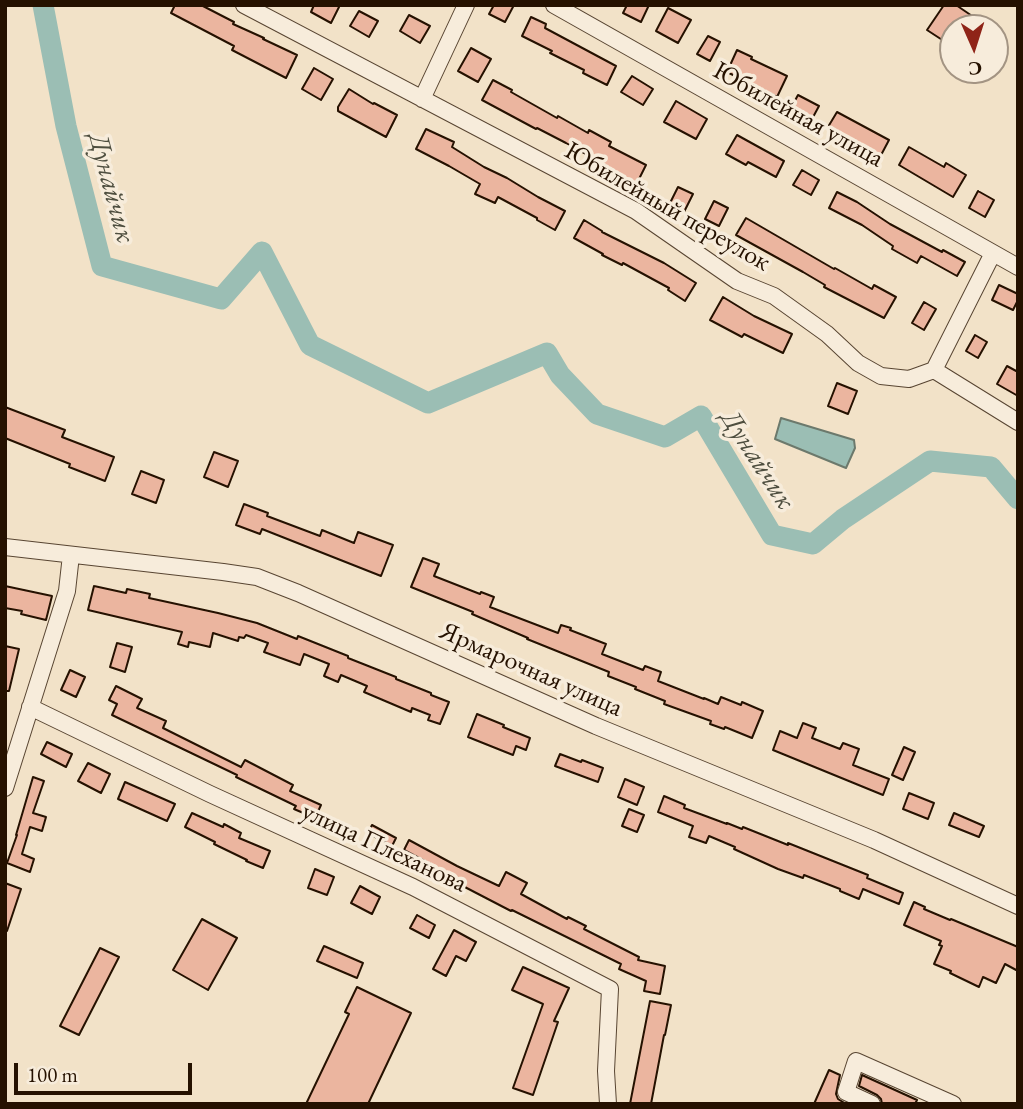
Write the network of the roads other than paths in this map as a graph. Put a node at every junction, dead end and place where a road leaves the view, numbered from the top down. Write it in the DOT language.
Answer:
graph roads {
  1 [pos="244,5"];
  2 [pos="466,5"];
  3 [pos="554,5"];
  4 [pos="422,99"];
  5 [pos="993,253"];
  6 [pos="1018,267"];
  7 [pos="934,370"];
  8 [pos="1018,422"];
  9 [pos="5,547"];
  10 [pos="71,555"];
  11 [pos="30,707"];
  12 [pos="5,788"];
  13 [pos="1018,906"];
  14 [pos="946,1102"];
  15 [pos="608,1104"];
  16 [pos="872,1104"];
  1 -- 4 [label="street, Юбилейный переулок"];
  2 -- 4 [label="street"];
  3 -- 5 [label="street, Юбилейная улица"];
  4 -- 7 [label="street, Юбилейный переулок"];
  5 -- 6 [label="street, Юбилейная улица"];
  5 -- 7 [label="street"];
  7 -- 8 [label="street"];
  9 -- 10 [label="street, Ярмарочная улица"];
  10 -- 11 [label="street"];
  10 -- 13 [label="street, Ярмарочная улица"];
  11 -- 12 [label="street"];
  11 -- 15 [label="street, улица Плеханова"];
  14 -- 16 [label="street"];
}
